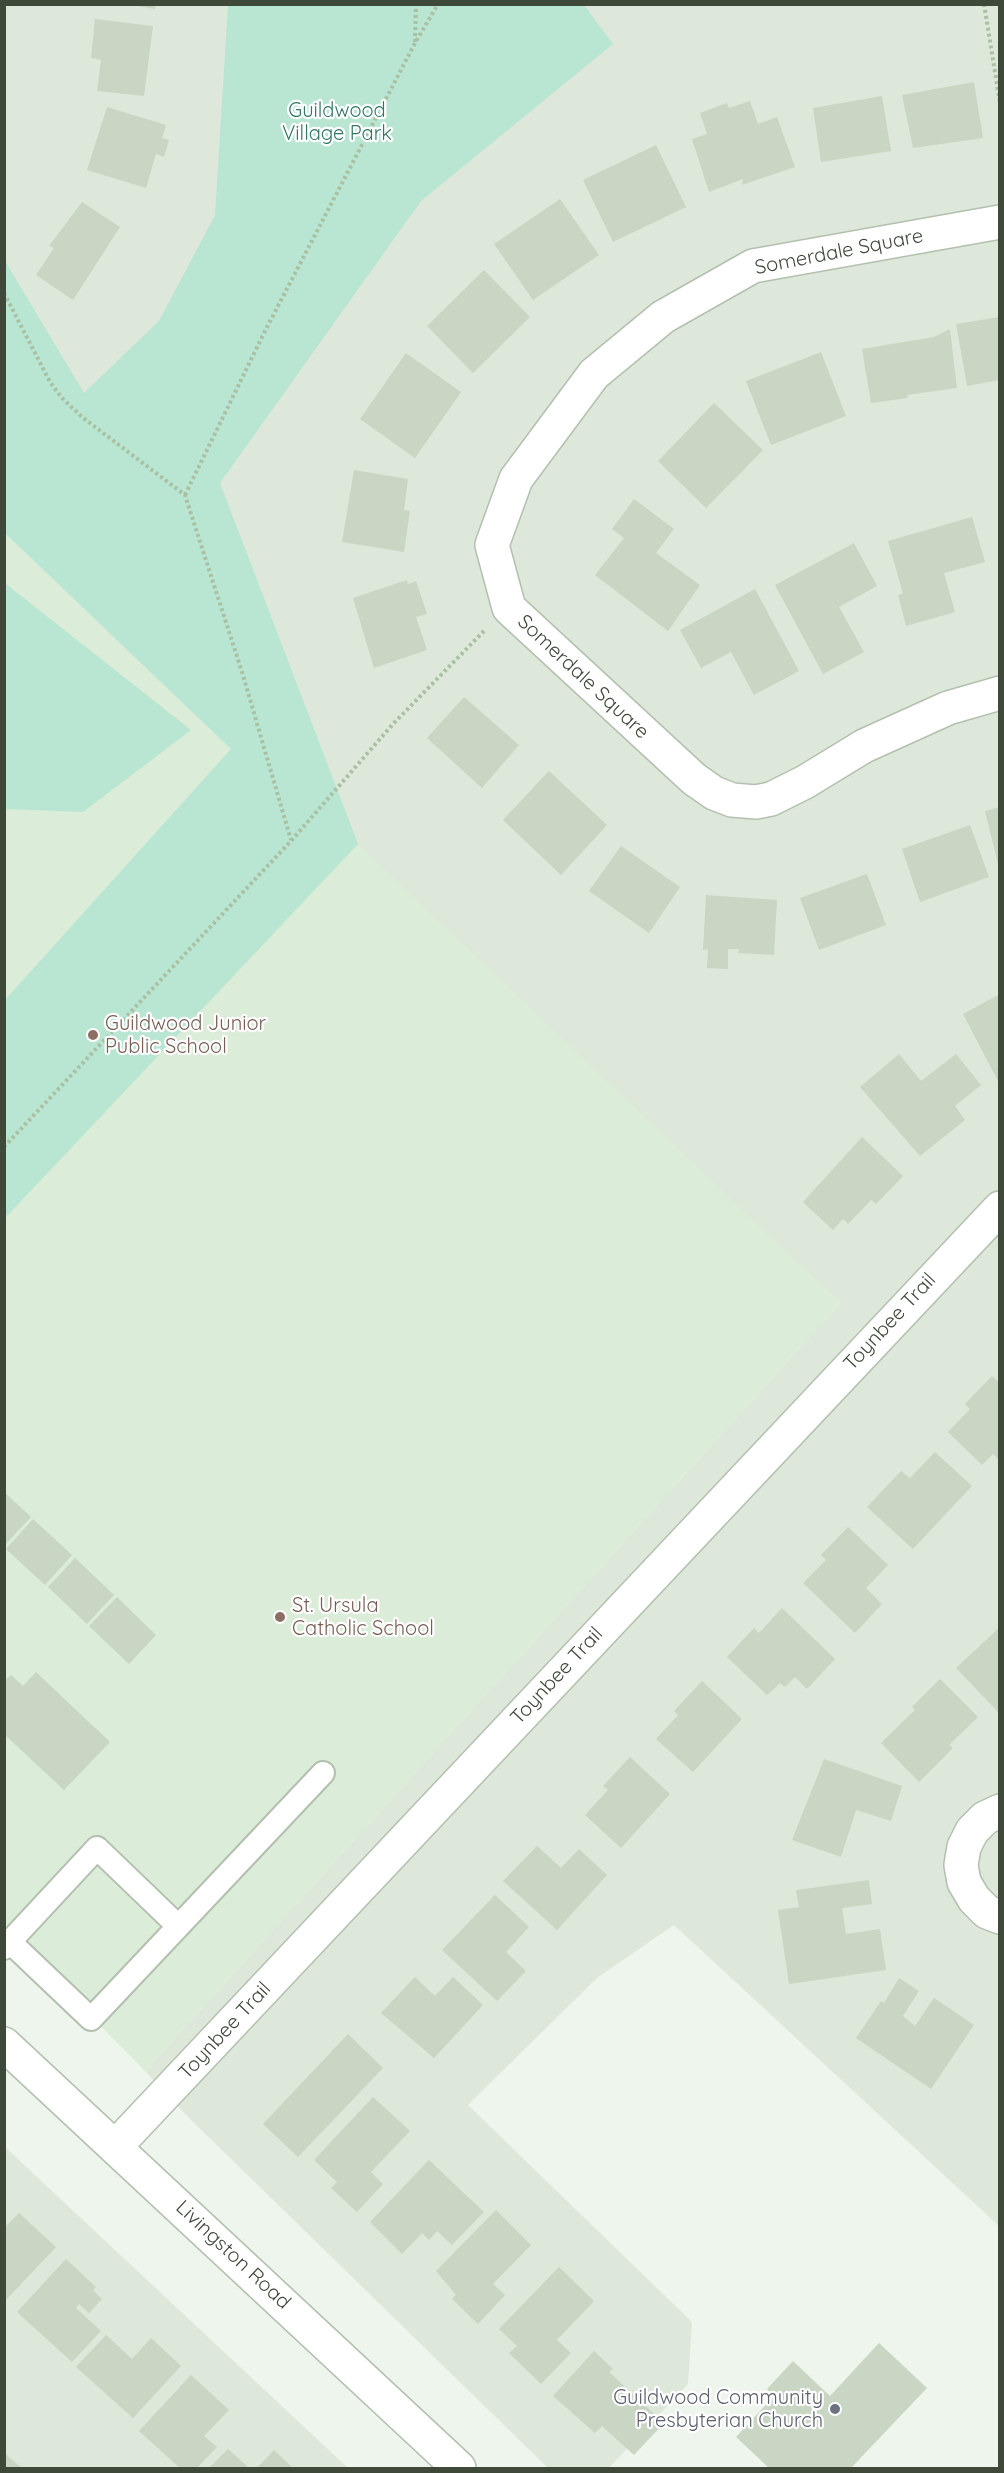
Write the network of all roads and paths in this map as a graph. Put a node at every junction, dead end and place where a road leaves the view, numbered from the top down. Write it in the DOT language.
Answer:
graph roads {
  1 [pos="416,4"];
  2 [pos="438,4"];
  3 [pos="984,4"];
  4 [pos="415,43"];
  5 [pos="999,103"];
  6 [pos="999,222"];
  7 [pos="4,292"];
  8 [pos="185,495"];
  9 [pos="509,608"];
  10 [pos="999,693"];
  11 [pos="291,840"];
  12 [pos="4,1147"];
  13 [pos="999,1208"];
  14 [pos="323,1773"];
  15 [pos="999,1811"];
  16 [pos="999,1917"];
  17 [pos="177,1925"];
  18 [pos="7,1945"];
  19 [pos="4,2044"];
  20 [pos="116,2146"];
  21 [pos="459,2469"];
  1 -- 4 [label="path"];
  2 -- 4 [label="path"];
  3 -- 5 [label="path"];
  4 -- 8 [label="path"];
  6 -- 9 [label="street, Somerdale Square"];
  7 -- 8 [label="path"];
  8 -- 11 [label="path"];
  9 -- 10 [label="street, Somerdale Square"];
  9 -- 11 [label="path"];
  11 -- 12 [label="path"];
  13 -- 20 [label="street, Toynbee Trail"];
  14 -- 17 [label="lane"];
  15 -- 16 [label="street"];
  17 -- 18 [label="lane"];
  17 -- 18 [label="lane"];
  19 -- 20 [label="street, Livingston Road"];
  20 -- 21 [label="street, Livingston Road"];
}
